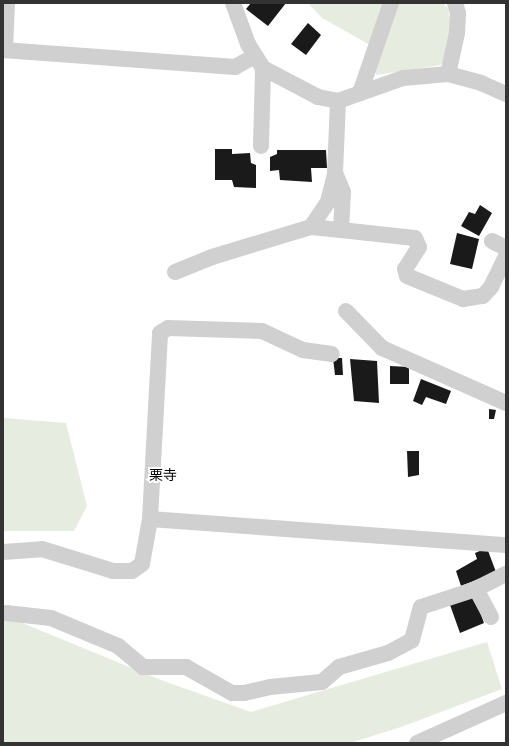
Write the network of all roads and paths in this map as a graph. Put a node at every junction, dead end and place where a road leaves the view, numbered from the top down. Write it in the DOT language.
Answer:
graph roads {
  1 [pos="7,3"];
  2 [pos="233,3"];
  3 [pos="391,3"];
  4 [pos="455,3"];
  5 [pos="4,50"];
  6 [pos="259,62"];
  7 [pos="448,74"];
  8 [pos="360,93"];
  9 [pos="506,94"];
  10 [pos="338,101"];
  11 [pos="261,146"];
  12 [pos="335,173"];
  13 [pos="311,227"];
  14 [pos="341,230"];
  15 [pos="492,241"];
  16 [pos="506,248"];
  17 [pos="506,256"];
  18 [pos="175,272"];
  19 [pos="346,311"];
  20 [pos="332,354"];
  21 [pos="506,403"];
  22 [pos="150,519"];
  23 [pos="506,546"];
  24 [pos="3,552"];
  25 [pos="506,574"];
  26 [pos="476,589"];
  27 [pos="6,613"];
  28 [pos="491,617"];
  29 [pos="506,703"];
  30 [pos="417,743"];
  1 -- 5 [label="street"];
  2 -- 6 [label="street"];
  3 -- 8 [label="street"];
  4 -- 7 [label="street"];
  5 -- 6 [label="street"];
  6 -- 10 [label="street"];
  6 -- 11 [label="street"];
  7 -- 8 [label="street"];
  7 -- 9 [label="street"];
  8 -- 10 [label="street"];
  10 -- 12 [label="street"];
  12 -- 13 [label="street"];
  12 -- 14 [label="street"];
  13 -- 14 [label="street"];
  13 -- 18 [label="street"];
  14 -- 17 [label="street"];
  15 -- 16 [label="street"];
  19 -- 21 [label="street"];
  20 -- 22 [label="street"];
  22 -- 23 [label="street"];
  22 -- 24 [label="street"];
  25 -- 26 [label="street"];
  26 -- 27 [label="street"];
  26 -- 28 [label="street"];
  29 -- 30 [label="street"];
}
